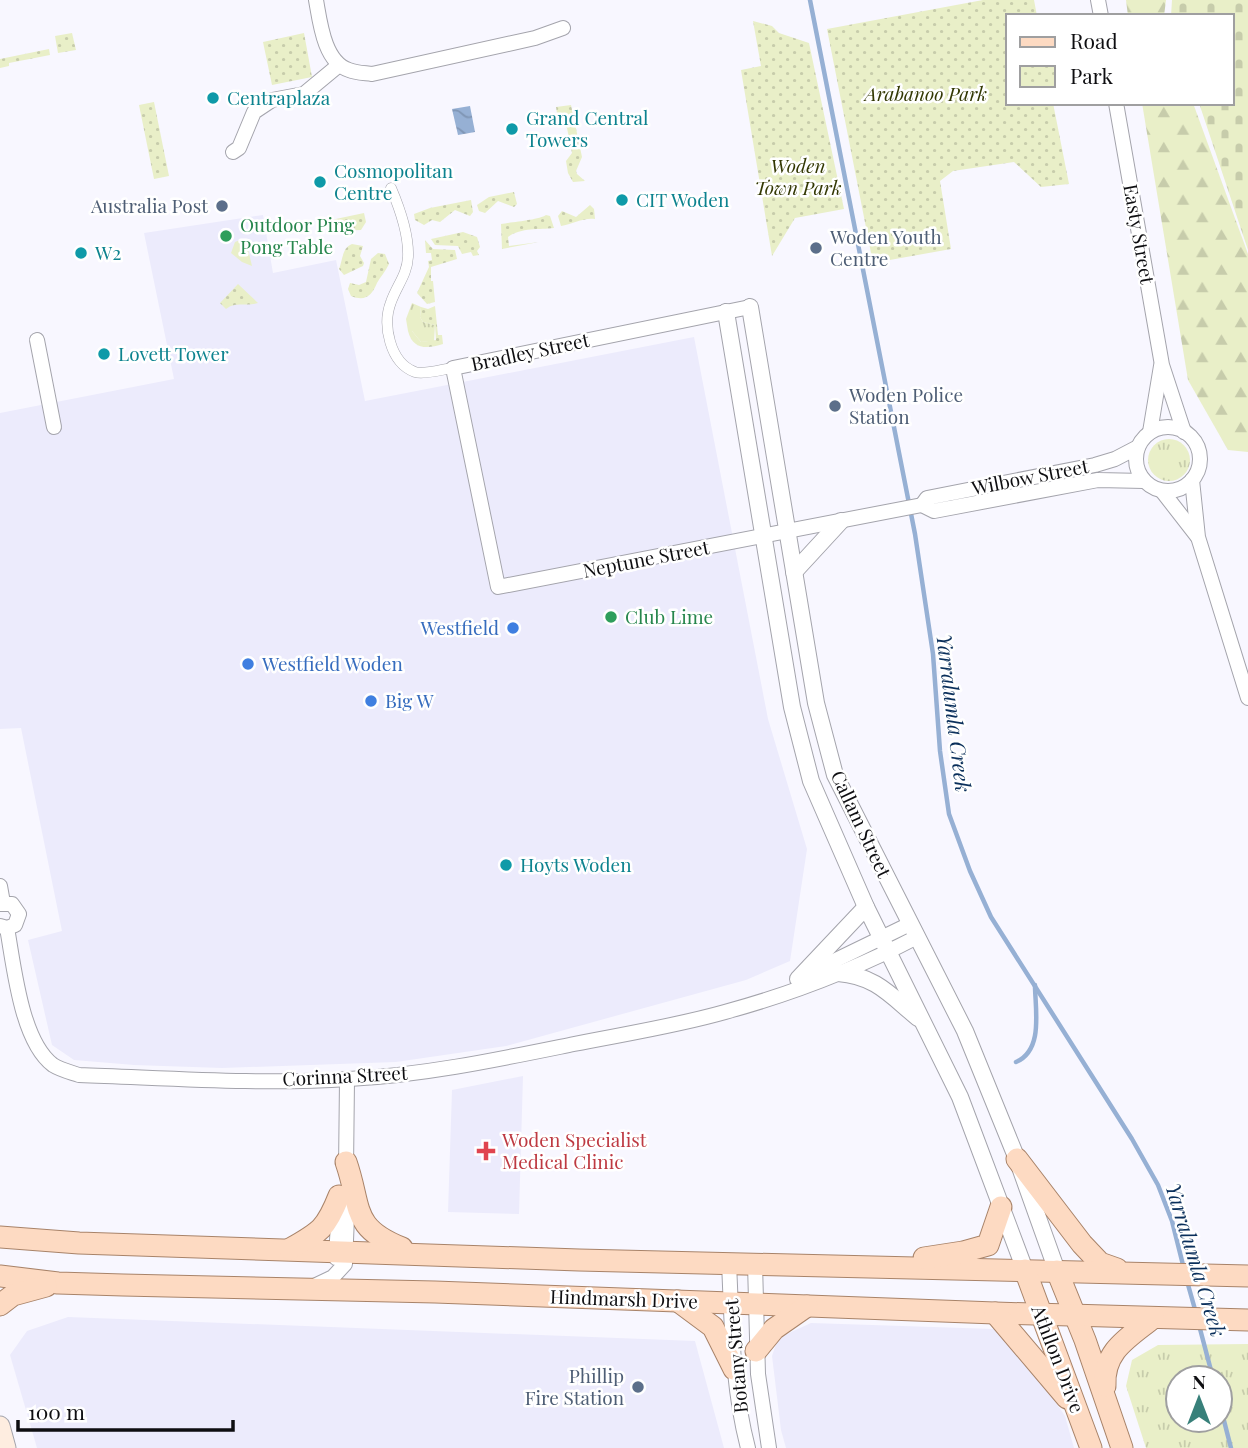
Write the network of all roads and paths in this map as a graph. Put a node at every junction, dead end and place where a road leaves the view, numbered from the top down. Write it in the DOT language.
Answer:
graph roads {
  1 [pos="316,0"];
  2 [pos="563,29"];
  3 [pos="340,65"];
  4 [pos="1116,105"];
  5 [pos="233,152"];
  6 [pos="391,188"];
  7 [pos="750,307"];
  8 [pos="726,312"];
  9 [pos="37,340"];
  10 [pos="1162,365"];
  11 [pos="453,368"];
  12 [pos="54,427"];
  13 [pos="1150,432"];
  14 [pos="1184,432"];
  15 [pos="1138,447"];
  16 [pos="1192,480"];
  17 [pos="1144,481"];
  18 [pos="1162,491"];
  19 [pos="922,505"];
  20 [pos="841,521"];
  21 [pos="787,532"];
  22 [pos="764,536"];
  23 [pos="1198,537"];
  24 [pos="794,572"];
  25 [pos="505,585"];
  26 [pos="1248,698"];
  27 [pos="0,886"];
  28 [pos="2,904"];
  29 [pos="866,907"];
  30 [pos="4,927"];
  31 [pos="913,931"];
  32 [pos="884,945"];
  33 [pos="838,973"];
  34 [pos="798,979"];
  35 [pos="778,995"];
  36 [pos="925,1024"];
  37 [pos="347,1080"];
  38 [pos="1017,1159"];
  39 [pos="346,1162"];
  40 [pos="339,1196"];
  41 [pos="1001,1207"];
  42 [pos="2,1236"];
  43 [pos="290,1249"];
  44 [pos="414,1253"];
  45 [pos="341,1258"];
  46 [pos="729,1263"];
  47 [pos="755,1264"];
  48 [pos="867,1266"];
  49 [pos="1025,1270"];
  50 [pos="1057,1271"];
  51 [pos="1128,1273"];
  52 [pos="0,1276"];
  53 [pos="1248,1276"];
  54 [pos="58,1283"];
  55 [pos="307,1288"];
  56 [pos="360,1290"];
  57 [pos="678,1301"];
  58 [pos="731,1303"];
  59 [pos="756,1304"];
  60 [pos="0,1305"];
  61 [pos="807,1306"];
  62 [pos="995,1313"];
  63 [pos="1041,1314"];
  64 [pos="1074,1315"];
  65 [pos="1160,1318"];
  66 [pos="1239,1320"];
  67 [pos="756,1351"];
  68 [pos="734,1369"];
  69 [pos="1106,1398"];
  70 [pos="1076,1407"];
  71 [pos="0,1426"];
  72 [pos="6,1448"];
  73 [pos="748,1448"];
  74 [pos="769,1448"];
  75 [pos="1091,1448"];
  76 [pos="1122,1448"];
  1 -- 3 [label="street"];
  2 -- 3 [label="street"];
  3 -- 5 [label="street"];
  4 -- 10 [label="street, Easty Street"];
  6 -- 11 [label="street"];
  7 -- 8 [label="street, Bradley Street"];
  7 -- 21 [label="street, Callam Street"];
  8 -- 11 [label="street, Bradley Street"];
  8 -- 22 [label="street, Callam Street"];
  9 -- 12 [label="street"];
  10 -- 13 [label="street, Easty Street"];
  10 -- 14 [label="street, Easty Street"];
  11 -- 25 [label="street, Bradley Street"];
  13 -- 14 [label="street"];
  13 -- 15 [label="street"];
  14 -- 16 [label="street"];
  15 -- 17 [label="street"];
  15 -- 19 [label="street, Wilbow Street"];
  16 -- 18 [label="street"];
  16 -- 23 [label="street"];
  17 -- 18 [label="street"];
  17 -- 19 [label="street, Wilbow Street"];
  18 -- 23 [label="street"];
  19 -- 20 [label="street, Wilbow Street"];
  20 -- 21 [label="street, Wilbow Street"];
  20 -- 24 [label="street"];
  21 -- 22 [label="street, Neptune Street"];
  21 -- 24 [label="street, Callam Street"];
  22 -- 25 [label="street, Neptune Street"];
  22 -- 29 [label="street, Callam Street"];
  23 -- 26 [label="street"];
  24 -- 31 [label="street, Callam Street"];
  27 -- 28 [label="street, Corinna Street"];
  28 -- 30 [label="street, Corinna Street"];
  29 -- 32 [label="street, Callam Street"];
  29 -- 34 [label="street"];
  30 -- 37 [label="street, Corinna Street"];
  31 -- 32 [label="street, Corinna Street"];
  31 -- 38 [label="street, Callam Street"];
  32 -- 33 [label="street, Corinna Street"];
  32 -- 34 [label="street, Corinna Street"];
  32 -- 36 [label="street, Callam Street"];
  33 -- 35 [label="street, Corinna Street"];
  33 -- 36 [label="street"];
  34 -- 35 [label="street, Corinna Street"];
  35 -- 37 [label="street, Corinna Street"];
  36 -- 41 [label="street, Callam Street"];
  37 -- 39 [label="street"];
  38 -- 50 [label="street, Callam Street"];
  38 -- 51 [label="main road"];
  39 -- 40 [label="street"];
  39 -- 44 [label="main road"];
  39 -- 45 [label="street"];
  40 -- 43 [label="main road"];
  40 -- 45 [label="street"];
  41 -- 48 [label="main road"];
  41 -- 49 [label="street, Callam Street"];
  42 -- 43 [label="main road, Hindmarsh Drive"];
  43 -- 45 [label="main road, Hindmarsh Drive"];
  44 -- 45 [label="main road, Hindmarsh Drive"];
  44 -- 46 [label="main road, Hindmarsh Drive"];
  45 -- 55 [label="street"];
  45 -- 56 [label="street"];
  46 -- 47 [label="main road, Hindmarsh Drive"];
  46 -- 58 [label="street, Botany Street"];
  47 -- 48 [label="main road, Hindmarsh Drive"];
  47 -- 59 [label="street, Botany Street"];
  48 -- 49 [label="main road, Hindmarsh Drive"];
  49 -- 50 [label="main road, Hindmarsh Drive"];
  49 -- 63 [label="main road, Athllon Drive"];
  50 -- 51 [label="main road, Hindmarsh Drive"];
  50 -- 64 [label="main road, Athllon Drive"];
  51 -- 53 [label="main road, Hindmarsh Drive"];
  52 -- 54 [label="main road, Hindmarsh Drive"];
  54 -- 55 [label="main road, Hindmarsh Drive"];
  54 -- 60 [label="main road"];
  55 -- 56 [label="main road, Hindmarsh Drive"];
  56 -- 57 [label="main road, Hindmarsh Drive"];
  57 -- 58 [label="main road, Hindmarsh Drive"];
  57 -- 68 [label="main road"];
  58 -- 59 [label="main road, Hindmarsh Drive"];
  58 -- 68 [label="street, Botany Street"];
  59 -- 61 [label="main road, Hindmarsh Drive"];
  59 -- 67 [label="street, Botany Street"];
  61 -- 62 [label="main road, Hindmarsh Drive"];
  61 -- 67 [label="main road"];
  62 -- 63 [label="main road, Hindmarsh Drive"];
  62 -- 70 [label="main road"];
  63 -- 64 [label="main road, Hindmarsh Drive"];
  63 -- 70 [label="main road, Athllon Drive"];
  64 -- 65 [label="main road, Hindmarsh Drive"];
  64 -- 69 [label="main road, Athllon Drive"];
  65 -- 66 [label="main road, Hindmarsh Drive"];
  65 -- 69 [label="main road"];
  67 -- 74 [label="street, Botany Street"];
  68 -- 73 [label="street, Botany Street"];
  69 -- 76 [label="main road, Athllon Drive"];
  70 -- 75 [label="main road, Athllon Drive"];
  71 -- 72 [label="main road"];
}
